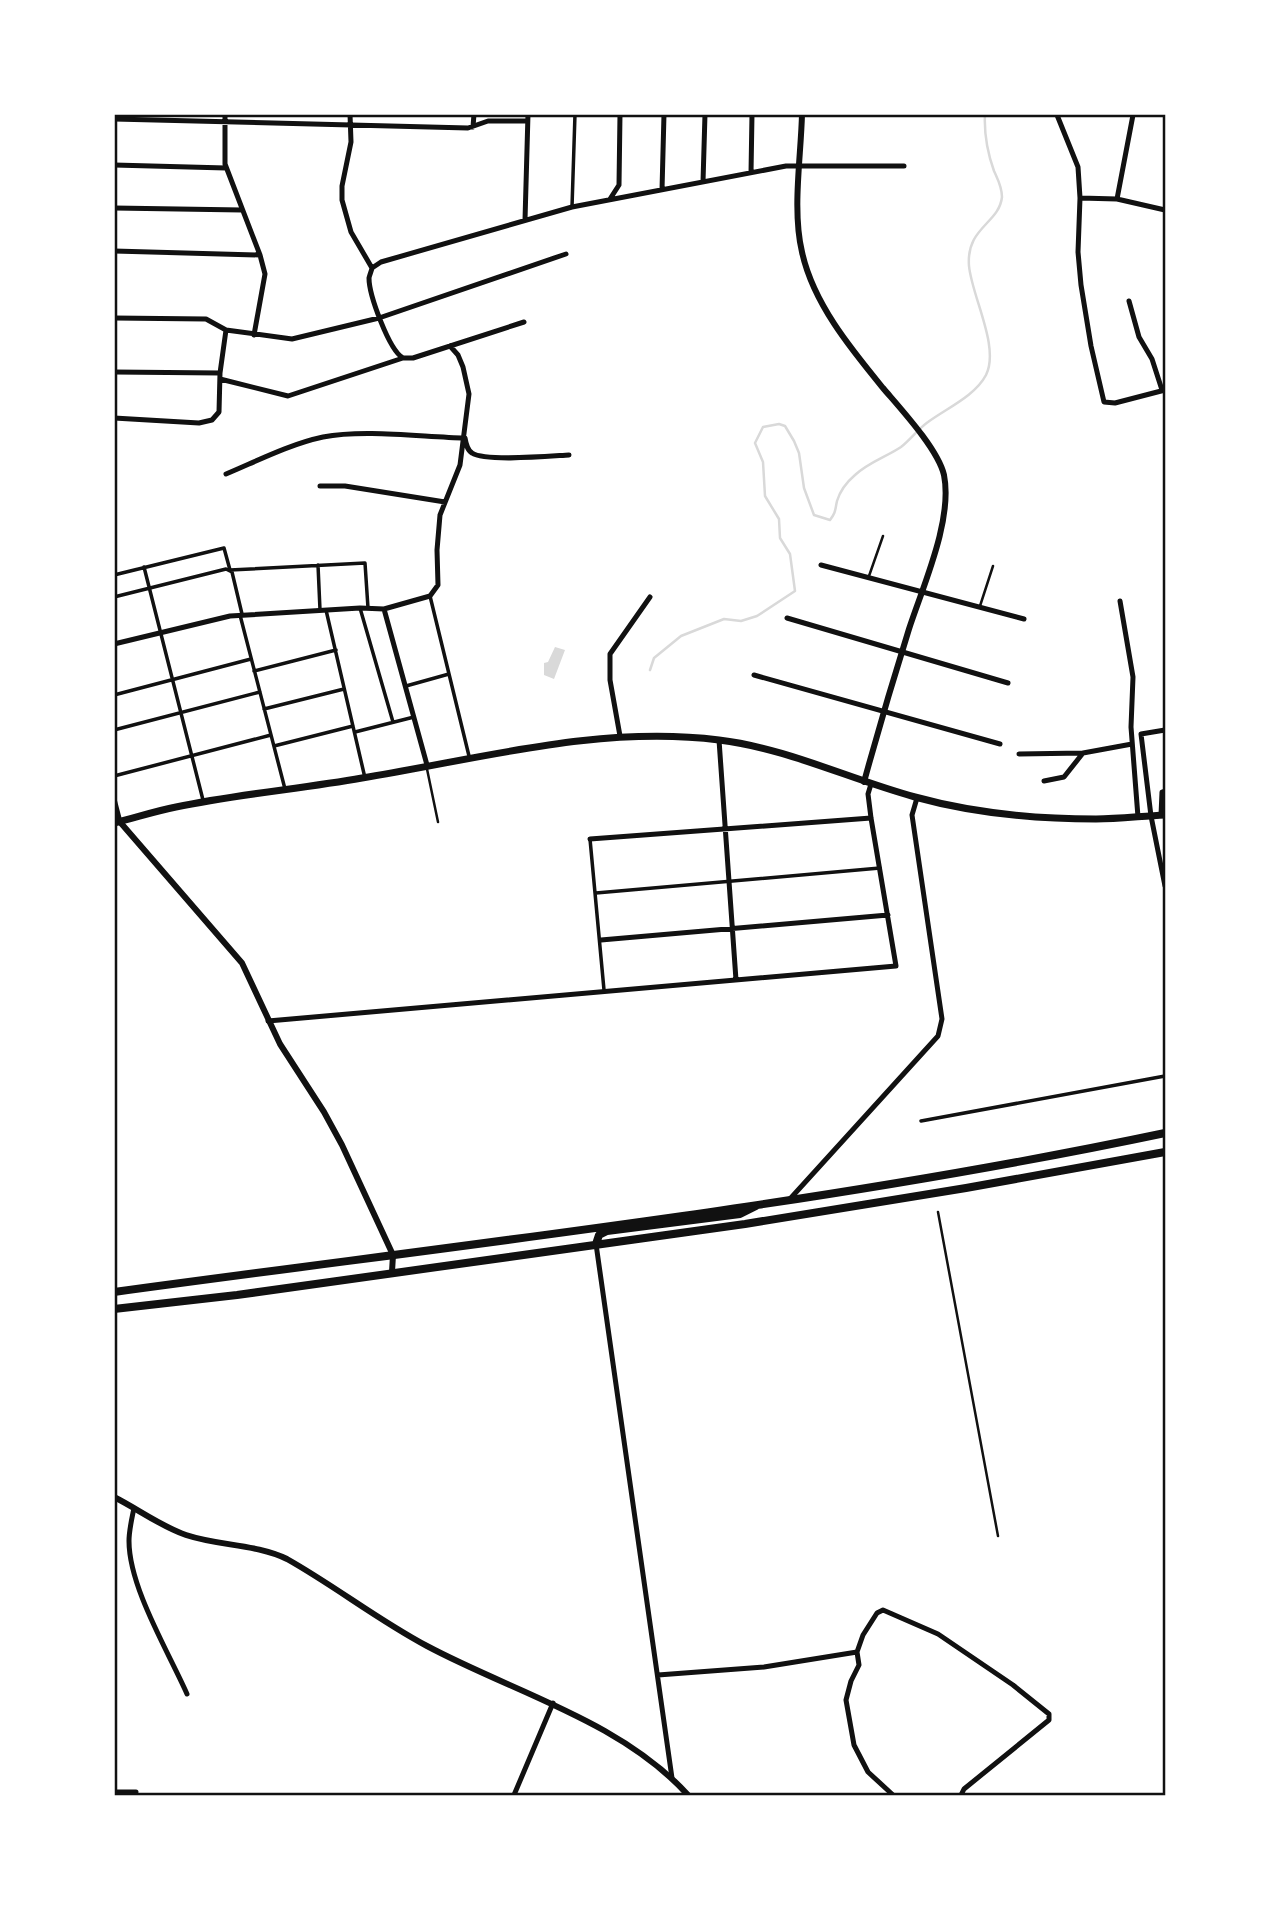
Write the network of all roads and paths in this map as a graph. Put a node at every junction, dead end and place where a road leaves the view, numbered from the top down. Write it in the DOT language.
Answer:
graph roads {
  1 [pos="225,114"];
  2 [pos="350,114"];
  3 [pos="474,114"];
  4 [pos="528,114"];
  5 [pos="575,114"];
  6 [pos="620,114"];
  7 [pos="664,114"];
  8 [pos="705,114"];
  9 [pos="752,114"];
  10 [pos="802,114"];
  11 [pos="1057,115"];
  12 [pos="1133,115"];
  13 [pos="114,119"];
  14 [pos="527,121"];
  15 [pos="224,123"];
  16 [pos="351,124"];
  17 [pos="473,127"];
  18 [pos="114,165"];
  19 [pos="801,166"];
  20 [pos="904,166"];
  21 [pos="226,168"];
  22 [pos="751,173"];
  23 [pos="703,182"];
  24 [pos="662,190"];
  25 [pos="1080,198"];
  26 [pos="610,199"];
  27 [pos="1117,199"];
  28 [pos="572,207"];
  29 [pos="114,208"];
  30 [pos="242,210"];
  31 [pos="1165,211"];
  32 [pos="525,220"];
  33 [pos="114,251"];
  34 [pos="566,254"];
  35 [pos="260,255"];
  36 [pos="372,268"];
  37 [pos="1129,301"];
  38 [pos="379,317"];
  39 [pos="114,318"];
  40 [pos="524,323"];
  41 [pos="226,330"];
  42 [pos="254,335"];
  43 [pos="450,346"];
  44 [pos="403,358"];
  45 [pos="114,372"];
  46 [pos="220,376"];
  47 [pos="1163,390"];
  48 [pos="114,418"];
  49 [pos="465,438"];
  50 [pos="569,455"];
  51 [pos="226,474"];
  52 [pos="320,486"];
  53 [pos="445,502"];
  54 [pos="883,537"];
  55 [pos="318,565"];
  56 [pos="821,565"];
  57 [pos="993,566"];
  58 [pos="144,567"];
  59 [pos="230,570"];
  60 [pos="114,575"];
  61 [pos="869,578"];
  62 [pos="150,588"];
  63 [pos="921,592"];
  64 [pos="430,596"];
  65 [pos="114,597"];
  66 [pos="650,597"];
  67 [pos="1120,601"];
  68 [pos="979,607"];
  69 [pos="360,608"];
  70 [pos="368,608"];
  71 [pos="384,609"];
  72 [pos="323,610"];
  73 [pos="241,614"];
  74 [pos="788,618"];
  75 [pos="1024,619"];
  76 [pos="160,633"];
  77 [pos="114,644"];
  78 [pos="336,650"];
  79 [pos="902,652"];
  80 [pos="251,659"];
  81 [pos="254,670"];
  82 [pos="449,674"];
  83 [pos="754,675"];
  84 [pos="172,679"];
  85 [pos="1007,683"];
  86 [pos="406,686"];
  87 [pos="345,689"];
  88 [pos="260,692"];
  89 [pos="114,695"];
  90 [pos="264,709"];
  91 [pos="884,711"];
  92 [pos="181,713"];
  93 [pos="414,717"];
  94 [pos="393,722"];
  95 [pos="353,726"];
  96 [pos="114,730"];
  97 [pos="1165,730"];
  98 [pos="355,732"];
  99 [pos="271,735"];
  100 [pos="620,736"];
  101 [pos="719,740"];
  102 [pos="1000,744"];
  103 [pos="1132,744"];
  104 [pos="274,746"];
  105 [pos="1083,753"];
  106 [pos="1019,754"];
  107 [pos="192,756"];
  108 [pos="469,759"];
  109 [pos="427,765"];
  110 [pos="114,776"];
  111 [pos="365,778"];
  112 [pos="1044,781"];
  113 [pos="868,783"];
  114 [pos="285,789"];
  115 [pos="1164,792"];
  116 [pos="1148,794"];
  117 [pos="917,798"];
  118 [pos="114,799"];
  119 [pos="203,802"];
  120 [pos="1163,815"];
  121 [pos="1151,816"];
  122 [pos="871,817"];
  123 [pos="1138,817"];
  124 [pos="117,822"];
  125 [pos="438,822"];
  126 [pos="725,830"];
  127 [pos="590,839"];
  128 [pos="880,868"];
  129 [pos="729,881"];
  130 [pos="1165,886"];
  131 [pos="596,893"];
  132 [pos="888,915"];
  133 [pos="733,928"];
  134 [pos="601,940"];
  135 [pos="736,980"];
  136 [pos="604,992"];
  137 [pos="268,1021"];
  138 [pos="1165,1076"];
  139 [pos="921,1121"];
  140 [pos="1165,1133"];
  141 [pos="1165,1152"];
  142 [pos="880,1186"];
  143 [pos="854,1191"];
  144 [pos="789,1200"];
  145 [pos="882,1203"];
  146 [pos="759,1205"];
  147 [pos="854,1207"];
  148 [pos="938,1212"];
  149 [pos="596,1244"];
  150 [pos="393,1255"];
  151 [pos="260,1272"];
  152 [pos="392,1272"];
  153 [pos="236,1275"];
  154 [pos="263,1291"];
  155 [pos="114,1292"];
  156 [pos="237,1295"];
  157 [pos="114,1309"];
  158 [pos="114,1497"];
  159 [pos="134,1508"];
  160 [pos="998,1536"];
  161 [pos="858,1652"];
  162 [pos="658,1675"];
  163 [pos="187,1694"];
  164 [pos="553,1703"];
  165 [pos="672,1778"];
  166 [pos="114,1791"];
  167 [pos="136,1791"];
  168 [pos="514,1795"];
  169 [pos="688,1795"];
  170 [pos="893,1795"];
  171 [pos="961,1795"];
  1 -- 15 [label="street"];
  2 -- 16 [label="street"];
  3 -- 17 [label="street"];
  4 -- 14 [label="street"];
  5 -- 28 [label="street"];
  6 -- 26 [label="street"];
  7 -- 24 [label="street"];
  8 -- 23 [label="street"];
  9 -- 22 [label="street"];
  10 -- 19 [label="street"];
  11 -- 25 [label="street"];
  12 -- 27 [label="street"];
  13 -- 15 [label="street"];
  14 -- 17 [label="street"];
  14 -- 32 [label="street"];
  15 -- 16 [label="street"];
  15 -- 21 [label="street"];
  16 -- 17 [label="street"];
  16 -- 36 [label="street"];
  18 -- 21 [label="street"];
  19 -- 20 [label="street"];
  19 -- 22 [label="street"];
  19 -- 63 [label="street"];
  21 -- 30 [label="street"];
  22 -- 23 [label="street"];
  23 -- 24 [label="street"];
  24 -- 26 [label="street"];
  25 -- 27 [label="street"];
  25 -- 47 [label="street"];
  26 -- 28 [label="street"];
  27 -- 31 [label="street"];
  28 -- 32 [label="street"];
  29 -- 30 [label="street"];
  30 -- 35 [label="street"];
  32 -- 36 [label="street"];
  33 -- 35 [label="street"];
  34 -- 38 [label="street"];
  35 -- 42 [label="street"];
  36 -- 38 [label="street"];
  37 -- 47 [label="street"];
  38 -- 42 [label="street"];
  38 -- 44 [label="street"];
  39 -- 41 [label="street"];
  40 -- 43 [label="street"];
  41 -- 42 [label="street"];
  41 -- 46 [label="street"];
  43 -- 44 [label="street"];
  43 -- 49 [label="street"];
  44 -- 46 [label="street"];
  45 -- 46 [label="street"];
  46 -- 48 [label="street"];
  49 -- 50 [label="street"];
  49 -- 51 [label="street"];
  49 -- 53 [label="street"];
  52 -- 53 [label="street"];
  53 -- 64 [label="street"];
  54 -- 61 [label="lane"];
  55 -- 59 [label="street"];
  55 -- 70 [label="street"];
  55 -- 72 [label="street"];
  56 -- 61 [label="street"];
  57 -- 68 [label="lane"];
  58 -- 59 [label="street"];
  58 -- 60 [label="street"];
  58 -- 62 [label="street"];
  59 -- 62 [label="street"];
  59 -- 73 [label="street"];
  61 -- 63 [label="street"];
  62 -- 65 [label="street"];
  62 -- 76 [label="street"];
  63 -- 68 [label="street"];
  63 -- 79 [label="street"];
  64 -- 71 [label="street"];
  64 -- 82 [label="street"];
  66 -- 100 [label="street"];
  67 -- 103 [label="street"];
  68 -- 75 [label="street"];
  69 -- 70 [label="street"];
  69 -- 72 [label="street"];
  69 -- 94 [label="street"];
  70 -- 71 [label="street"];
  71 -- 86 [label="street"];
  72 -- 73 [label="street"];
  72 -- 78 [label="street"];
  73 -- 76 [label="street"];
  73 -- 80 [label="street"];
  74 -- 79 [label="street"];
  76 -- 77 [label="street"];
  76 -- 84 [label="street"];
  78 -- 81 [label="street"];
  78 -- 87 [label="street"];
  79 -- 85 [label="street"];
  79 -- 91 [label="street"];
  80 -- 81 [label="street"];
  80 -- 84 [label="street"];
  81 -- 88 [label="street"];
  82 -- 86 [label="street"];
  82 -- 108 [label="street"];
  83 -- 91 [label="street"];
  84 -- 89 [label="street"];
  84 -- 92 [label="street"];
  86 -- 93 [label="street"];
  87 -- 90 [label="street"];
  87 -- 95 [label="street"];
  88 -- 90 [label="street"];
  88 -- 92 [label="street"];
  90 -- 99 [label="street"];
  91 -- 102 [label="street"];
  91 -- 113 [label="street"];
  92 -- 96 [label="street"];
  92 -- 107 [label="street"];
  93 -- 94 [label="street"];
  93 -- 109 [label="street"];
  94 -- 98 [label="street"];
  95 -- 98 [label="street"];
  95 -- 104 [label="street"];
  97 -- 116 [label="street"];
  98 -- 111 [label="street"];
  99 -- 104 [label="street"];
  99 -- 107 [label="street"];
  100 -- 101 [label="main road"];
  100 -- 108 [label="main road"];
  101 -- 113 [label="main road"];
  101 -- 126 [label="street"];
  103 -- 105 [label="street"];
  103 -- 123 [label="street"];
  104 -- 114 [label="street"];
  105 -- 106 [label="street"];
  105 -- 112 [label="street"];
  107 -- 110 [label="street"];
  107 -- 119 [label="street"];
  108 -- 109 [label="main road"];
  109 -- 111 [label="main road"];
  109 -- 125 [label="lane"];
  111 -- 114 [label="main road"];
  113 -- 117 [label="main road"];
  113 -- 122 [label="street"];
  114 -- 119 [label="main road"];
  115 -- 116 [label="street"];
  115 -- 120 [label="street"];
  116 -- 121 [label="street"];
  117 -- 123 [label="main road"];
  117 -- 144 [label="street"];
  118 -- 124 [label="street"];
  119 -- 124 [label="main road"];
  120 -- 121 [label="main road"];
  121 -- 123 [label="main road"];
  121 -- 130 [label="street"];
  122 -- 126 [label="street"];
  122 -- 128 [label="street"];
  124 -- 137 [label="street"];
  126 -- 127 [label="street"];
  126 -- 129 [label="street"];
  127 -- 131 [label="street"];
  128 -- 129 [label="street"];
  128 -- 132 [label="street"];
  129 -- 131 [label="street"];
  129 -- 133 [label="street"];
  131 -- 134 [label="street"];
  132 -- 133 [label="street"];
  132 -- 135 [label="street"];
  133 -- 134 [label="street"];
  133 -- 135 [label="street"];
  134 -- 136 [label="street"];
  135 -- 136 [label="street"];
  136 -- 137 [label="street"];
  137 -- 150 [label="street"];
  138 -- 139 [label="street"];
  140 -- 142 [label="highway"];
  141 -- 145 [label="highway"];
  142 -- 143 [label="highway"];
  142 -- 145 [label="highway"];
  143 -- 144 [label="highway"];
  143 -- 147 [label="highway"];
  144 -- 146 [label="highway"];
  145 -- 147 [label="highway"];
  146 -- 149 [label="highway"];
  146 -- 150 [label="highway"];
  147 -- 149 [label="highway"];
  148 -- 160 [label="lane"];
  149 -- 152 [label="highway"];
  149 -- 162 [label="street"];
  150 -- 151 [label="highway"];
  150 -- 152 [label="street"];
  151 -- 153 [label="highway"];
  151 -- 154 [label="highway"];
  152 -- 154 [label="highway"];
  153 -- 155 [label="highway"];
  153 -- 156 [label="highway"];
  154 -- 156 [label="highway"];
  156 -- 157 [label="highway"];
  158 -- 159 [label="street"];
  159 -- 163 [label="street"];
  159 -- 164 [label="street"];
  161 -- 162 [label="street"];
  161 -- 170 [label="street"];
  161 -- 171 [label="street"];
  162 -- 165 [label="street"];
  164 -- 165 [label="street"];
  164 -- 168 [label="street"];
  165 -- 169 [label="street"];
  166 -- 167 [label="street"];
}
